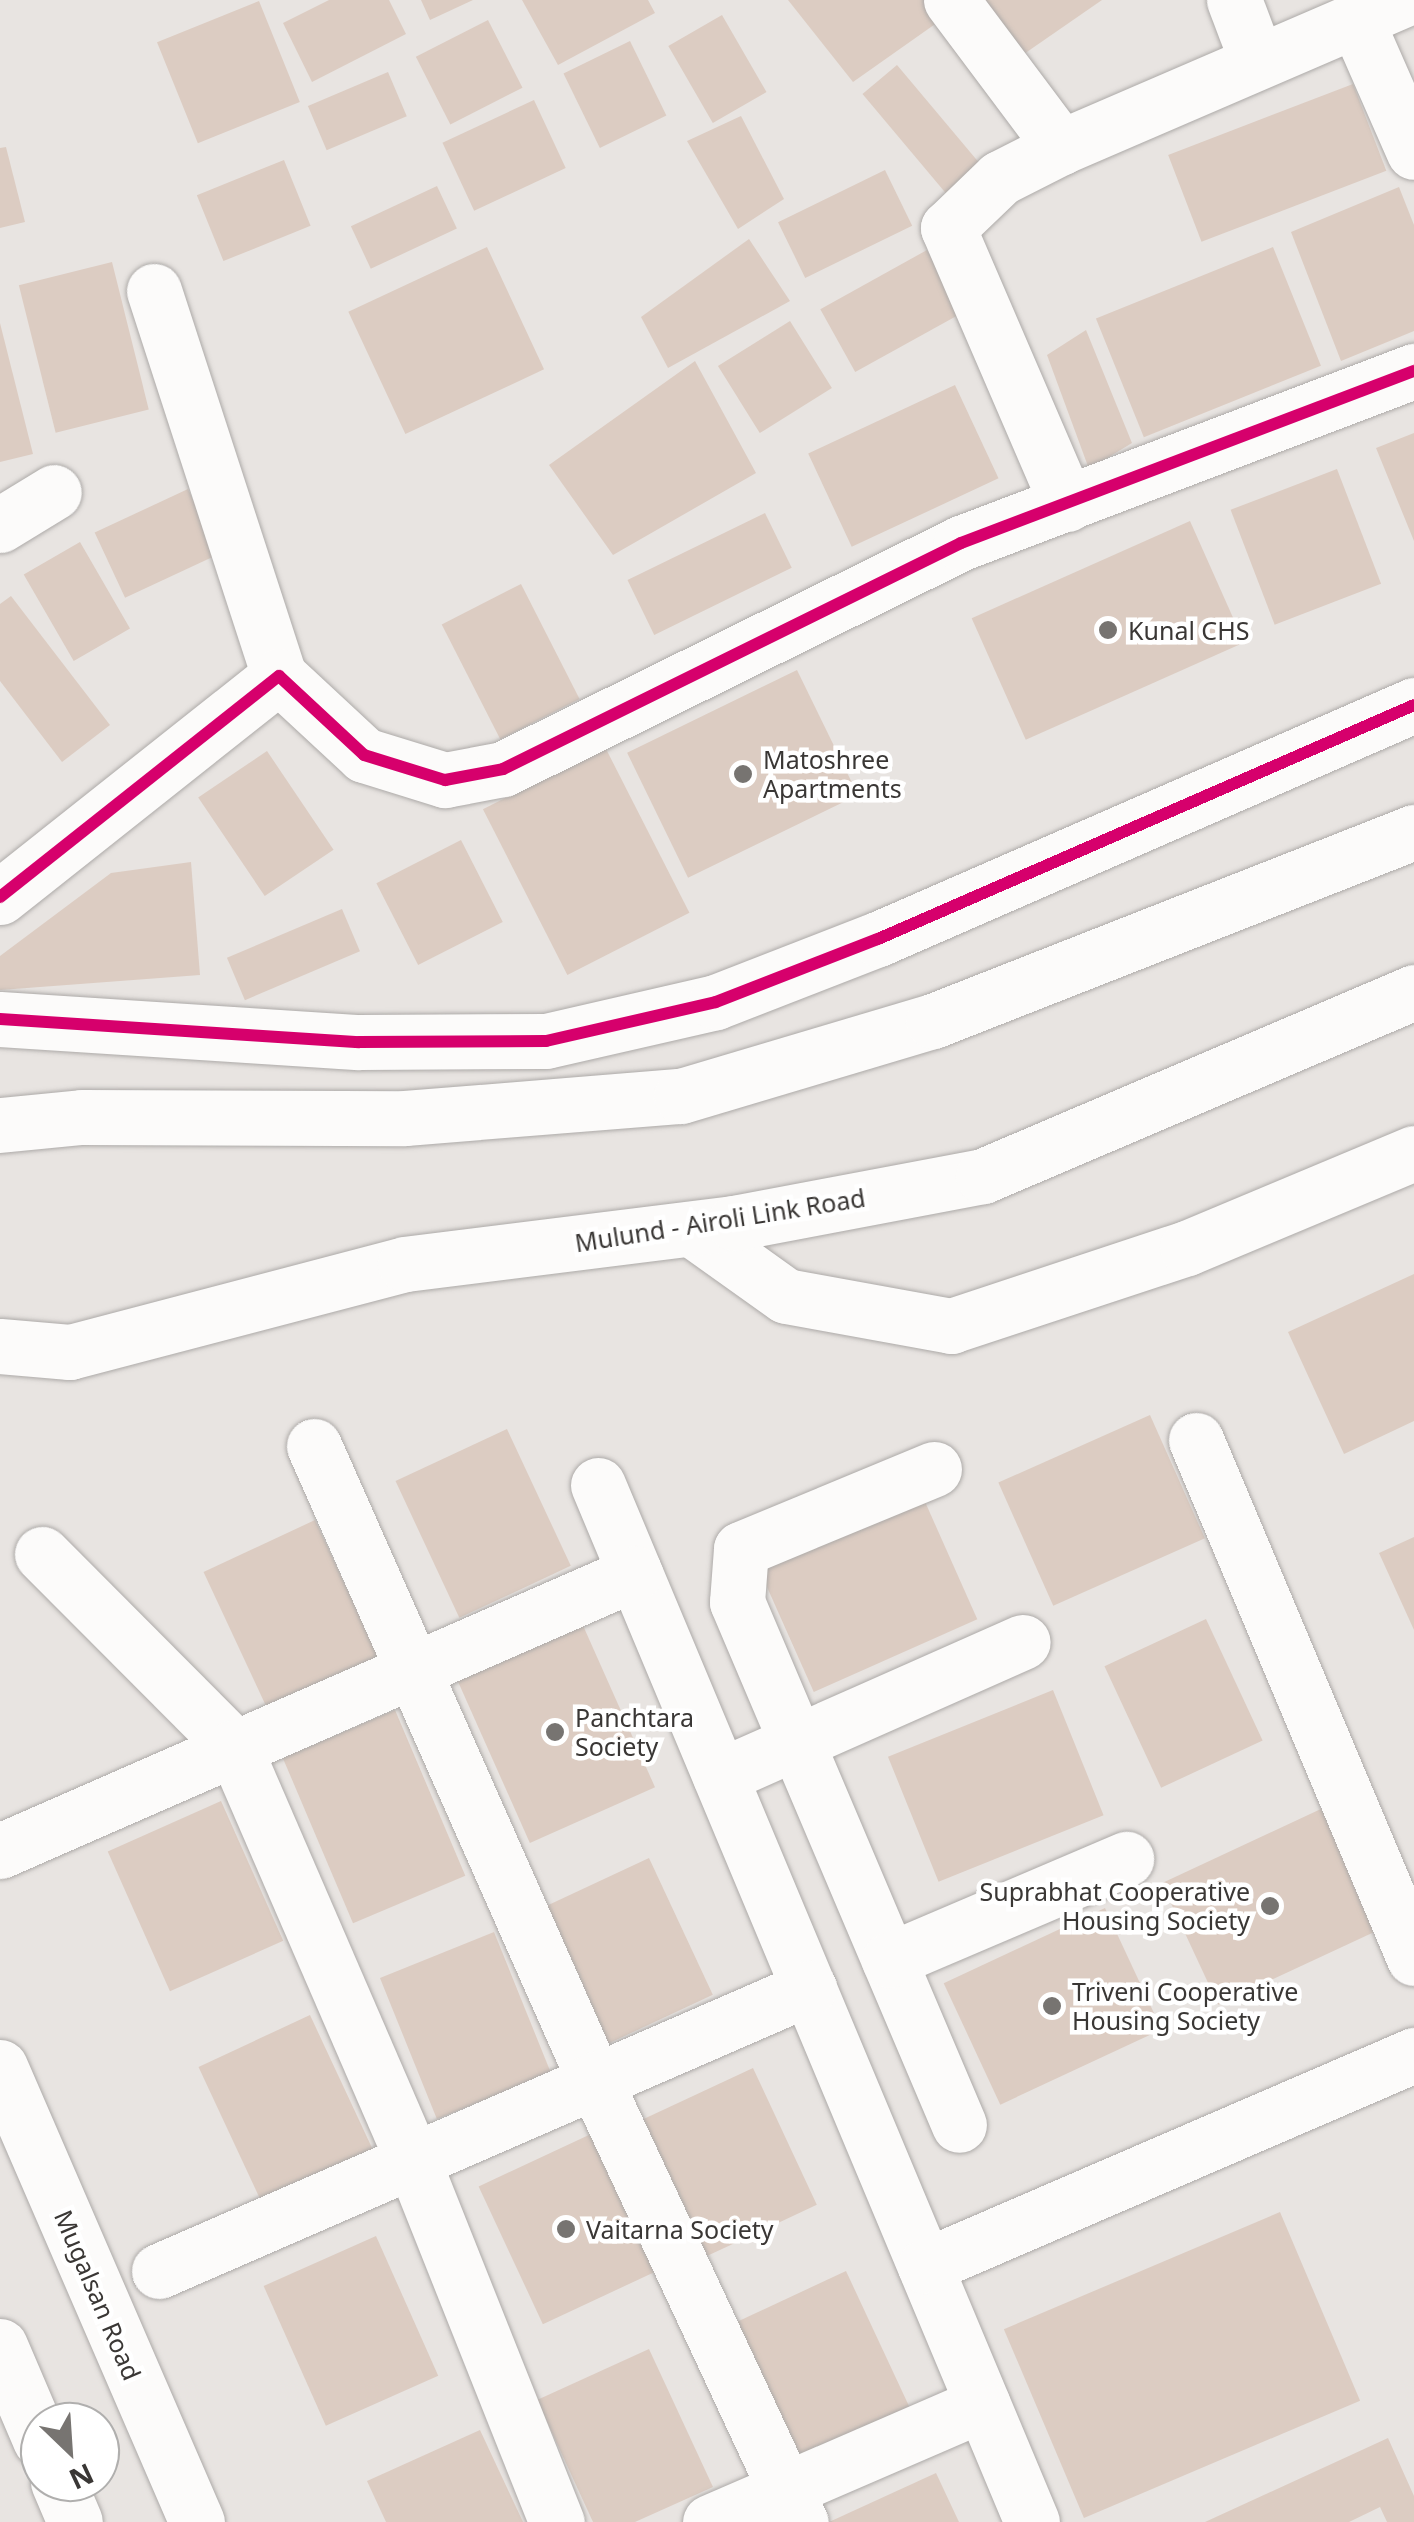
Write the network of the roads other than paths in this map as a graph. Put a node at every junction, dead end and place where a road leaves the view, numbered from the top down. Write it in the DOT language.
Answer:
graph roads {
  1 [pos="952,0"];
  2 [pos="1234,0"];
  3 [pos="1380,10"];
  4 [pos="1257,61"];
  5 [pos="1060,147"];
  6 [pos="1414,152"];
  7 [pos="154,290"];
  8 [pos="1414,371"];
  9 [pos="54,492"];
  10 [pos="1066,504"];
  11 [pos="0,525"];
  12 [pos="278,676"];
  13 [pos="1414,705"];
  14 [pos="1414,832"];
  15 [pos="0,897"];
  16 [pos="1414,992"];
  17 [pos="0,1019"];
  18 [pos="0,1125"];
  19 [pos="1414,1153"];
  20 [pos="692,1229"];
  21 [pos="0,1346"];
  22 [pos="1196,1440"];
  23 [pos="314,1446"];
  24 [pos="934,1469"];
  25 [pos="598,1484"];
  26 [pos="42,1554"];
  27 [pos="635,1573"];
  28 [pos="1024,1642"];
  29 [pos="411,1668"];
  30 [pos="797,1742"];
  31 [pos="234,1748"];
  32 [pos="720,1776"];
  33 [pos="0,1852"];
  34 [pos="1126,1858"];
  35 [pos="1414,1958"];
  36 [pos="888,1960"];
  37 [pos="809,1988"];
  38 [pos="1414,2055"];
  39 [pos="0,2068"];
  40 [pos="594,2079"];
  41 [pos="959,2125"];
  42 [pos="413,2161"];
  43 [pos="925,2266"];
  44 [pos="159,2271"];
  45 [pos="0,2346"];
  46 [pos="24,2402"];
  47 [pos="982,2404"];
  48 [pos="794,2505"];
  49 [pos="195,2521"];
  50 [pos="557,2522"];
  51 [pos="710,2522"];
  52 [pos="1032,2522"];
  1 -- 5 [label="street"];
  2 -- 4 [label="street"];
  3 -- 4 [label="street"];
  3 -- 6 [label="street"];
  4 -- 5 [label="street"];
  5 -- 10 [label="street"];
  7 -- 12 [label="street"];
  8 -- 10 [label="street"];
  9 -- 11 [label="street"];
  10 -- 12 [label="street"];
  12 -- 15 [label="street"];
  13 -- 17 [label="street"];
  14 -- 18 [label="street"];
  16 -- 20 [label="street, Mulund - Airoli Link Road"];
  19 -- 20 [label="street"];
  20 -- 21 [label="street, Mulund - Airoli Link Road"];
  22 -- 35 [label="street"];
  23 -- 29 [label="street"];
  24 -- 30 [label="street"];
  25 -- 27 [label="street"];
  26 -- 31 [label="street"];
  27 -- 29 [label="street"];
  27 -- 32 [label="street"];
  28 -- 30 [label="street"];
  29 -- 31 [label="street"];
  29 -- 40 [label="street"];
  30 -- 32 [label="street"];
  30 -- 36 [label="street"];
  31 -- 33 [label="street"];
  31 -- 42 [label="street"];
  32 -- 37 [label="street"];
  34 -- 36 [label="street"];
  36 -- 41 [label="street"];
  37 -- 40 [label="street"];
  37 -- 43 [label="street"];
  38 -- 43 [label="street"];
  39 -- 49 [label="street, Mugalsan Road"];
  40 -- 42 [label="street"];
  40 -- 48 [label="street"];
  42 -- 44 [label="street"];
  42 -- 50 [label="street"];
  43 -- 47 [label="street"];
  45 -- 46 [label="street"];
  47 -- 48 [label="street"];
  47 -- 52 [label="street"];
  48 -- 51 [label="street"];
}
